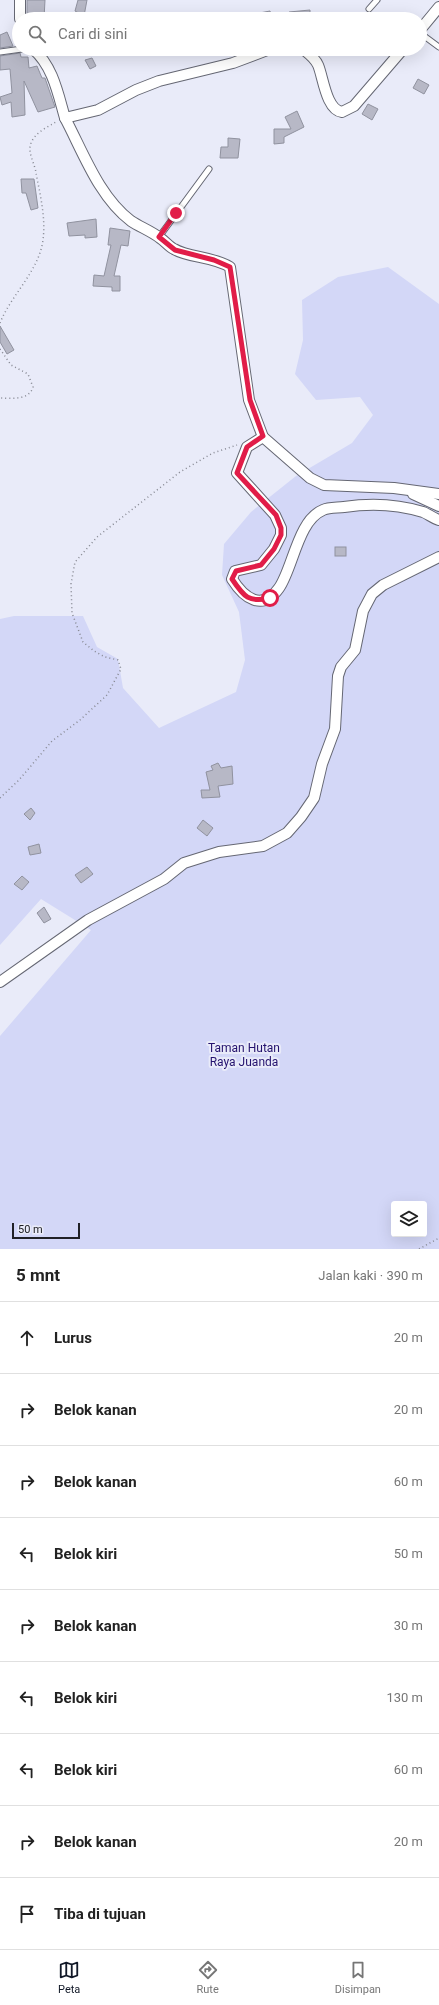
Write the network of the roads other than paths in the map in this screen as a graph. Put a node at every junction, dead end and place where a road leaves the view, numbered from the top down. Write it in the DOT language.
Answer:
graph roads {
  1 [pos="20,0"];
  2 [pos="377,0"];
  3 [pos="439,7"];
  4 [pos="369,9"];
  5 [pos="20,12"];
  6 [pos="427,22"];
  7 [pos="427,38"];
  8 [pos="439,47"];
  9 [pos="12,50"];
  10 [pos="0,52"];
  11 [pos="40,56"];
  12 [pos="252,56"];
  13 [pos="310,56"];
  14 [pos="397,56"];
  15 [pos="65,118"];
  16 [pos="209,169"];
  17 [pos="159,237"];
  18 [pos="263,436"];
  19 [pos="402,489"];
  20 [pos="439,494"];
  21 [pos="439,506"];
  22 [pos="439,520"];
  23 [pos="439,557"];
  24 [pos="0,982"];
  1 -- 5 [label="street"];
  2 -- 4 [label="lane"];
  3 -- 6 [label="street"];
  7 -- 8 [label="lane"];
  9 -- 10 [label="lane"];
  11 -- 15 [label="street"];
  12 -- 15 [label="street"];
  13 -- 14 [label="street"];
  15 -- 17 [label="street"];
  16 -- 17 [label="lane"];
  17 -- 18 [label="street"];
  18 -- 19 [label="street"];
  18 -- 22 [label="street"];
  19 -- 20 [label="street"];
  19 -- 21 [label="street"];
  23 -- 24 [label="street"];
}
